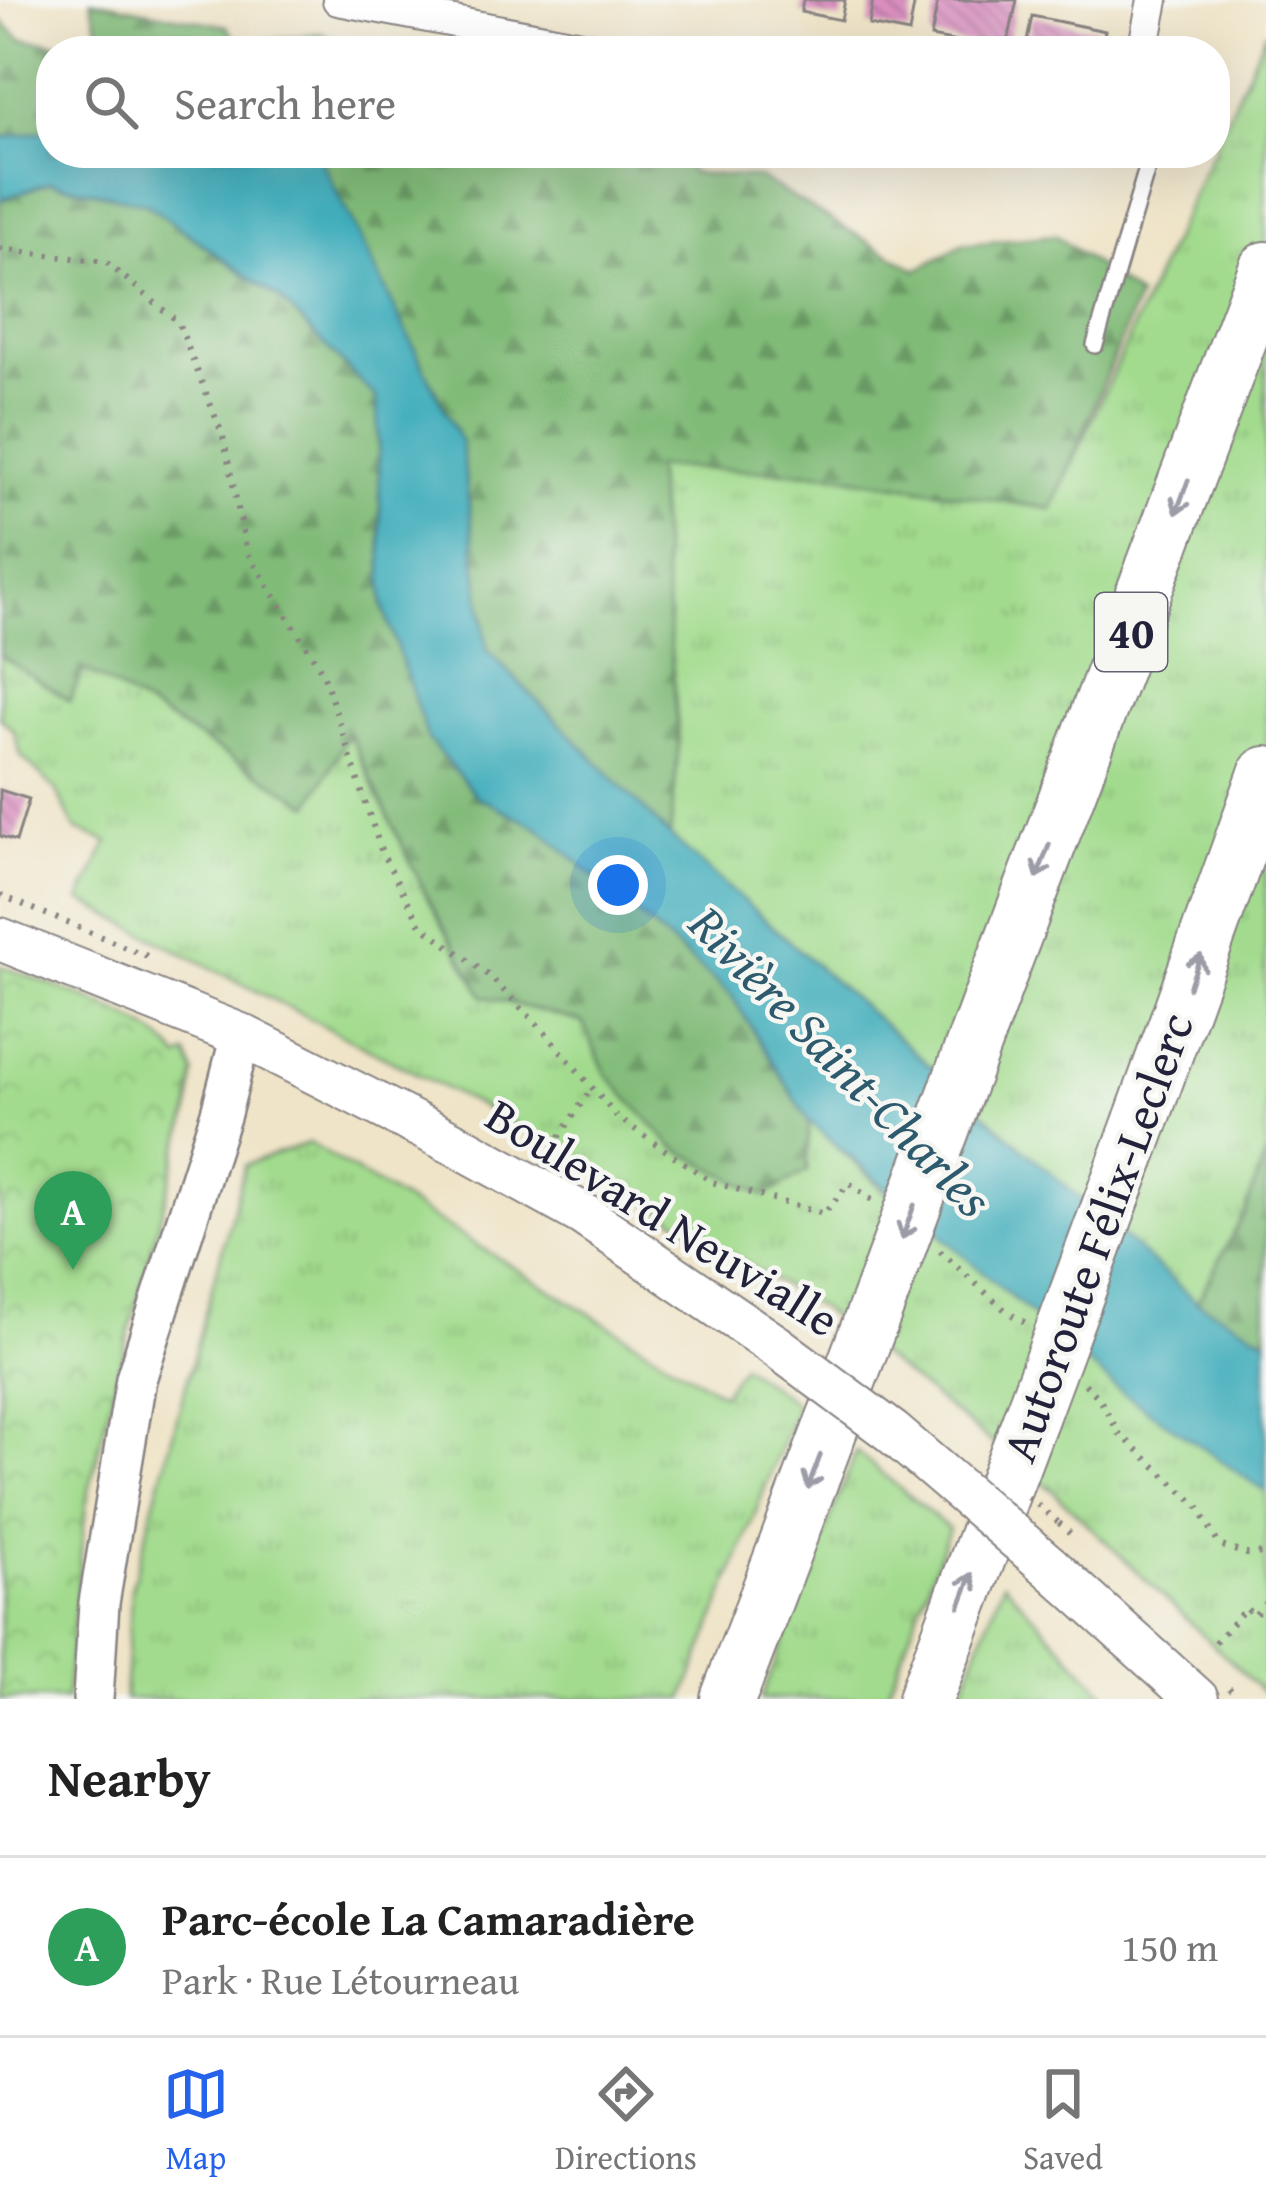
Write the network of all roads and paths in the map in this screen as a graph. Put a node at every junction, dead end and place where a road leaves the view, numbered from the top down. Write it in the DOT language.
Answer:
graph roads {
  1 [pos="338,0"];
  2 [pos="1153,0"];
  3 [pos="529,36"];
  4 [pos="1146,36"];
  5 [pos="1147,168"];
  6 [pos="1266,242"];
  7 [pos="0,249"];
  8 [pos="1266,268"];
  9 [pos="1094,345"];
  10 [pos="1209,417"];
  11 [pos="1266,774"];
  12 [pos="0,939"];
  13 [pos="241,1035"];
  14 [pos="592,1087"];
  15 [pos="553,1148"];
  16 [pos="849,1183"];
  17 [pos="1266,1604"];
  18 [pos="1215,1642"];
  19 [pos="93,1699"];
  20 [pos="728,1699"];
  21 [pos="925,1699"];
  22 [pos="1197,1699"];
  1 -- 3 [label="street"];
  2 -- 4 [label="street"];
  5 -- 9 [label="lane"];
  6 -- 10 [label="highway"];
  7 -- 14 [label="path"];
  8 -- 10 [label="highway, 40"];
  10 -- 20 [label="highway, 40, one-way, bridge"];
  21 -- 11 [label="highway, Autoroute Félix-Leclerc, one-way, bridge"];
  12 -- 13 [label="main road, Boulevard Neuvialle"];
  13 -- 19 [label="street"];
  13 -- 22 [label="main road, Boulevard Neuvialle, bridge"];
  14 -- 15 [label="path"];
  14 -- 16 [label="path"];
  17 -- 18 [label="path"];
}
